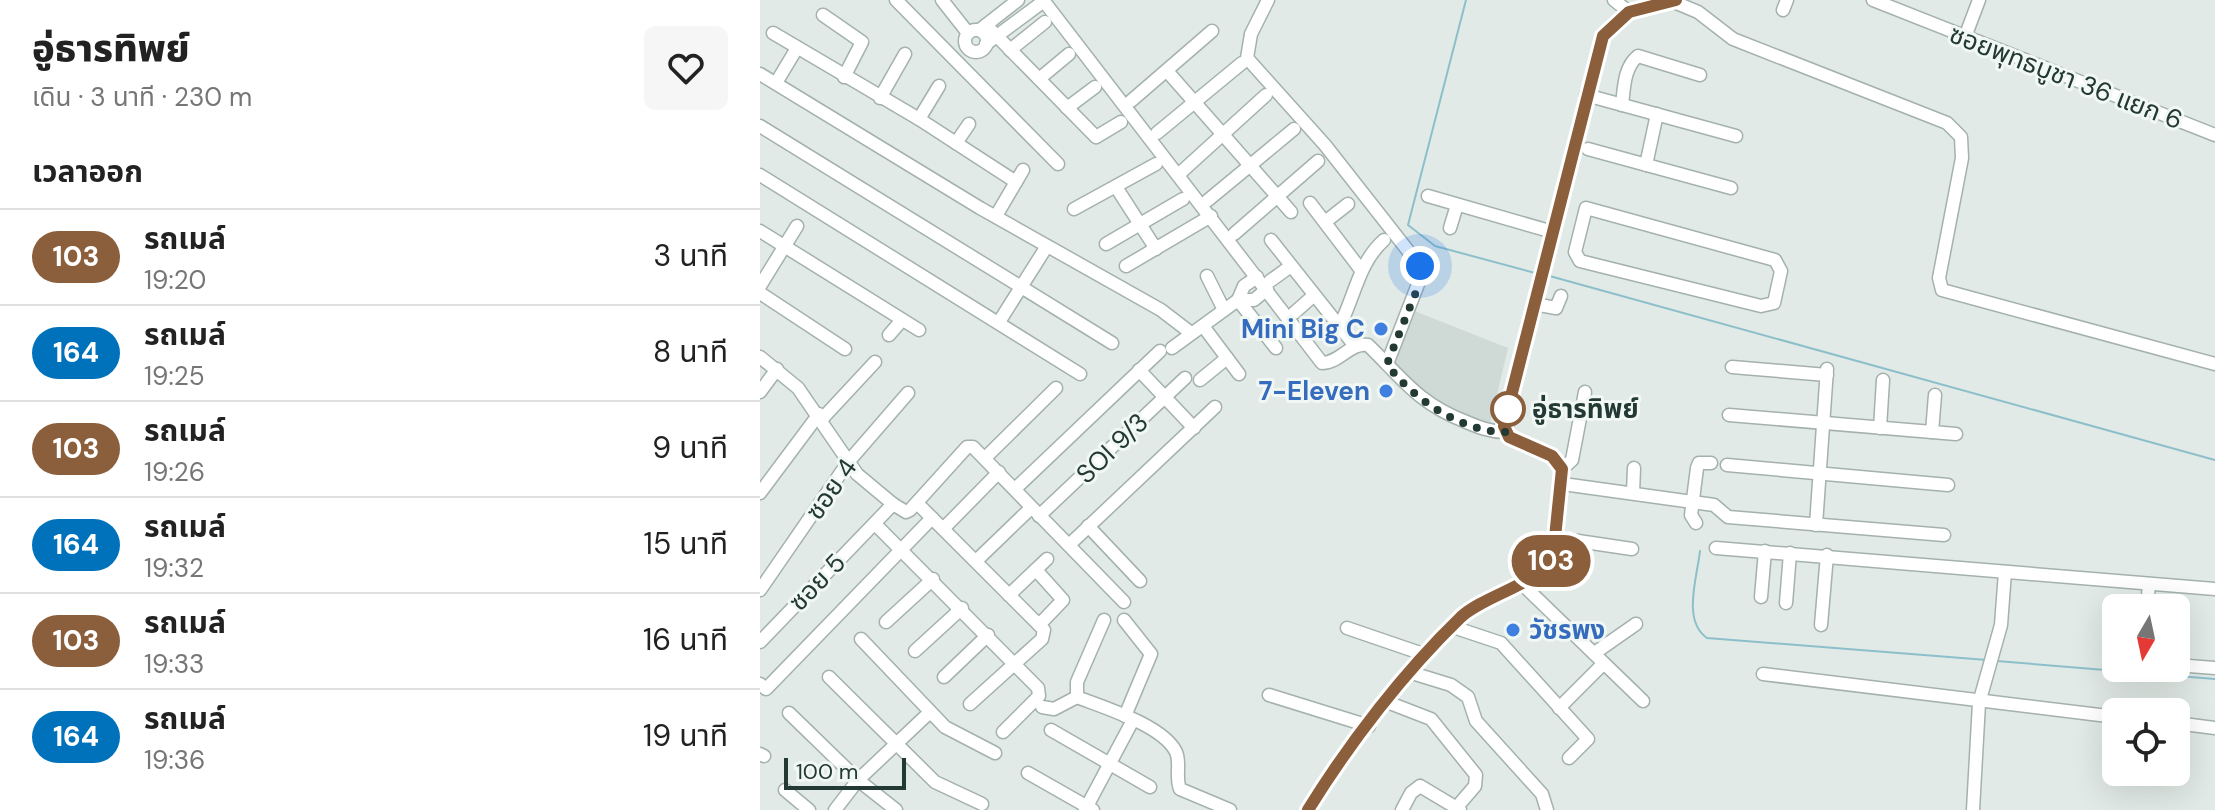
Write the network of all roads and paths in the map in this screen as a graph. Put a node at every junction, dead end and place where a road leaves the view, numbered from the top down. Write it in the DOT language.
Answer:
graph roads {
  1 [pos="896,0"];
  2 [pos="942,0"];
  3 [pos="1018,0"];
  4 [pos="1063,0"];
  5 [pos="1268,0"];
  6 [pos="1614,0"];
  7 [pos="1873,0"];
  8 [pos="1979,0"];
  9 [pos="1675,1"];
  10 [pos="1046,8"];
  11 [pos="1629,12"];
  12 [pos="823,15"];
  13 [pos="977,30"];
  14 [pos="1212,31"];
  15 [pos="773,33"];
  16 [pos="997,36"];
  17 [pos="1965,37"];
  18 [pos="986,44"];
  19 [pos="797,48"];
  20 [pos="1010,50"];
  21 [pos="971,51"];
  22 [pos="905,54"];
  23 [pos="1069,54"];
  24 [pos="957,63"];
  25 [pos="1242,63"];
  26 [pos="1167,71"];
  27 [pos="760,74"];
  28 [pos="1700,75"];
  29 [pos="844,77"];
  30 [pos="1039,79"];
  31 [pos="776,83"];
  32 [pos="939,86"];
  33 [pos="1095,87"];
  34 [pos="1266,95"];
  35 [pos="1586,95"];
  36 [pos="880,98"];
  37 [pos="1131,101"];
  38 [pos="1195,103"];
  39 [pos="1622,105"];
  40 [pos="1067,108"];
  41 [pos="1657,114"];
  42 [pos="919,119"];
  43 [pos="1121,122"];
  44 [pos="969,124"];
  45 [pos="760,126"];
  46 [pos="1294,129"];
  47 [pos="1157,133"];
  48 [pos="1223,135"];
  49 [pos="2215,135"];
  50 [pos="1736,136"];
  51 [pos="956,143"];
  52 [pos="1588,149"];
  53 [pos="1318,161"];
  54 [pos="1058,164"];
  55 [pos="1156,164"];
  56 [pos="1646,165"];
  57 [pos="1251,166"];
  58 [pos="1023,170"];
  59 [pos="760,175"];
  60 [pos="1178,175"];
  61 [pos="1016,182"];
  62 [pos="1116,187"];
  63 [pos="1731,188"];
  64 [pos="1428,196"];
  65 [pos="1279,198"];
  66 [pos="1183,199"];
  67 [pos="1207,201"];
  68 [pos="1561,201"];
  69 [pos="1310,203"];
  70 [pos="1348,204"];
  71 [pos="1457,205"];
  72 [pos="1586,208"];
  73 [pos="1074,209"];
  74 [pos="1291,212"];
  75 [pos="996,216"];
  76 [pos="1211,216"];
  77 [pos="1325,222"];
  78 [pos="1139,225"];
  79 [pos="797,226"];
  80 [pos="1450,228"];
  81 [pos="760,231"];
  82 [pos="1553,232"];
  83 [pos="1234,234"];
  84 [pos="1271,240"];
  85 [pos="1384,240"];
  86 [pos="1106,244"];
  87 [pos="1047,246"];
  88 [pos="785,247"];
  89 [pos="1156,249"];
  90 [pos="1126,266"];
  91 [pos="1291,266"];
  92 [pos="1361,270"];
  93 [pos="1207,276"];
  94 [pos="1265,283"];
  95 [pos="760,286"];
  96 [pos="1022,286"];
  97 [pos="760,293"];
  98 [pos="1561,296"];
  99 [pos="1312,297"];
  100 [pos="1238,300"];
  101 [pos="1534,304"];
  102 [pos="1224,310"];
  103 [pos="1294,313"];
  104 [pos="902,320"];
  105 [pos="999,322"];
  106 [pos="1203,326"];
  107 [pos="1339,327"];
  108 [pos="919,330"];
  109 [pos="1191,333"];
  110 [pos="889,335"];
  111 [pos="1112,343"];
  112 [pos="1355,346"];
  113 [pos="1276,348"];
  114 [pos="845,349"];
  115 [pos="760,357"];
  116 [pos="1227,358"];
  117 [pos="875,362"];
  118 [pos="1387,364"];
  119 [pos="2215,364"];
  120 [pos="1732,367"];
  121 [pos="777,369"];
  122 [pos="1139,370"];
  123 [pos="1080,374"];
  124 [pos="1239,374"];
  125 [pos="1185,378"];
  126 [pos="1200,380"];
  127 [pos="1883,380"];
  128 [pos="1056,388"];
  129 [pos="760,392"];
  130 [pos="1585,392"];
  131 [pos="908,393"];
  132 [pos="1935,395"];
  133 [pos="1166,397"];
  134 [pos="1215,407"];
  135 [pos="1729,415"];
  136 [pos="820,416"];
  137 [pos="1824,423"];
  138 [pos="1194,428"];
  139 [pos="1880,428"];
  140 [pos="1506,432"];
  141 [pos="1932,432"];
  142 [pos="1956,434"];
  143 [pos="985,458"];
  144 [pos="849,461"];
  145 [pos="1711,463"];
  146 [pos="1727,465"];
  147 [pos="1634,468"];
  148 [pos="1562,469"];
  149 [pos="999,472"];
  150 [pos="1821,474"];
  151 [pos="1563,484"];
  152 [pos="1948,485"];
  153 [pos="1015,489"];
  154 [pos="760,493"];
  155 [pos="1633,493"];
  156 [pos="1693,501"];
  157 [pos="917,503"];
  158 [pos="893,504"];
  159 [pos="1035,512"];
  160 [pos="932,518"];
  161 [pos="1696,523"];
  162 [pos="876,525"];
  163 [pos="1816,525"];
  164 [pos="1088,526"];
  165 [pos="943,529"];
  166 [pos="1944,535"];
  167 [pos="1558,538"];
  168 [pos="1069,545"];
  169 [pos="1716,548"];
  170 [pos="902,549"];
  171 [pos="1632,549"];
  172 [pos="1765,551"];
  173 [pos="1790,553"];
  174 [pos="1827,555"];
  175 [pos="1047,559"];
  176 [pos="976,561"];
  177 [pos="1036,570"];
  178 [pos="2005,572"];
  179 [pos="933,579"];
  180 [pos="1140,581"];
  181 [pos="1521,583"];
  182 [pos="2149,584"];
  183 [pos="2215,589"];
  184 [pos="760,590"];
  185 [pos="2148,594"];
  186 [pos="1009,595"];
  187 [pos="1761,597"];
  188 [pos="1124,602"];
  189 [pos="1786,603"];
  190 [pos="962,608"];
  191 [pos="1104,620"];
  192 [pos="1124,620"];
  193 [pos="886,622"];
  194 [pos="1636,624"];
  195 [pos="1039,625"];
  196 [pos="1821,625"];
  197 [pos="1453,627"];
  198 [pos="1347,628"];
  199 [pos="988,635"];
  200 [pos="861,639"];
  201 [pos="760,642"];
  202 [pos="915,651"];
  203 [pos="1596,652"];
  204 [pos="1426,655"];
  205 [pos="1016,663"];
  206 [pos="2190,666"];
  207 [pos="1600,667"];
  208 [pos="2215,668"];
  209 [pos="1412,673"];
  210 [pos="1763,674"];
  211 [pos="829,677"];
  212 [pos="944,677"];
  213 [pos="763,686"];
  214 [pos="1269,695"];
  215 [pos="1077,697"];
  216 [pos="778,698"];
  217 [pos="1643,701"];
  218 [pos="1387,702"];
  219 [pos="1979,703"];
  220 [pos="970,704"];
  221 [pos="1042,707"];
  222 [pos="1559,708"];
  223 [pos="930,712"];
  224 [pos="789,713"];
  225 [pos="2102,716"];
  226 [pos="1129,718"];
  227 [pos="2190,725"];
  228 [pos="1369,726"];
  229 [pos="2215,728"];
  230 [pos="1051,730"];
  231 [pos="1003,732"];
  232 [pos="894,744"];
  233 [pos="995,753"];
  234 [pos="1569,758"];
  235 [pos="1109,765"];
  236 [pos="1028,773"];
  237 [pos="858,780"];
  238 [pos="1150,787"];
  239 [pos="785,790"];
  240 [pos="982,804"];
  241 [pos="1203,805"];
  242 [pos="1088,809"];
  243 [pos="1459,809"];
  244 [pos="809,810"];
  245 [pos="835,810"];
  246 [pos="896,810"];
  247 [pos="1230,810"];
  248 [pos="1308,810"];
  249 [pos="1402,810"];
  250 [pos="1547,810"];
  251 [pos="1973,810"];
  1 -- 24 [label="street"];
  2 -- 13 [label="street"];
  3 -- 13 [label="street"];
  4 -- 10 [label="street"];
  5 -- 118 [label="street"];
  6 -- 11 [label="street"];
  7 -- 17 [label="street, ซอยพุทธบูชา 36 แยก 6"];
  8 -- 17 [label="street"];
  9 -- 11 [label="street"];
  9 -- 119 [label="street"];
  10 -- 16 [label="street"];
  10 -- 20 [label="street"];
  10 -- 60 [label="street"];
  11 -- 35 [label="street"];
  12 -- 29 [label="street"];
  13 -- 16 [label="street"];
  13 -- 18 [label="street"];
  13 -- 21 [label="street"];
  14 -- 26 [label="street"];
  15 -- 19 [label="street"];
  16 -- 18 [label="street"];
  16 -- 20 [label="street"];
  17 -- 49 [label="street, ซอยพุทธบูชา 36 แยก 6"];
  18 -- 21 [label="street"];
  19 -- 29 [label="street"];
  19 -- 31 [label="street"];
  20 -- 30 [label="street"];
  21 -- 24 [label="street"];
  22 -- 36 [label="street"];
  23 -- 30 [label="street"];
  24 -- 54 [label="street"];
  25 -- 38 [label="street"];
  26 -- 37 [label="street"];
  26 -- 38 [label="street"];
  27 -- 31 [label="street"];
  28 -- 39 [label="street"];
  29 -- 36 [label="street"];
  30 -- 40 [label="street"];
  31 -- 75 [label="street"];
  32 -- 42 [label="street"];
  33 -- 40 [label="street"];
  34 -- 48 [label="street"];
  35 -- 39 [label="street"];
  35 -- 68 [label="street"];
  36 -- 42 [label="street"];
  38 -- 47 [label="street"];
  38 -- 48 [label="street"];
  39 -- 41 [label="street"];
  40 -- 43 [label="street"];
  41 -- 50 [label="street"];
  41 -- 56 [label="street"];
  42 -- 51 [label="street"];
  44 -- 51 [label="street"];
  45 -- 96 [label="street"];
  46 -- 57 [label="street"];
  48 -- 57 [label="street"];
  48 -- 60 [label="street"];
  51 -- 61 [label="street"];
  52 -- 56 [label="street"];
  53 -- 65 [label="street"];
  55 -- 62 [label="street"];
  56 -- 63 [label="street"];
  57 -- 65 [label="street"];
  57 -- 67 [label="street"];
  58 -- 61 [label="street"];
  59 -- 105 [label="street"];
  60 -- 76 [label="street"];
  61 -- 75 [label="street"];
  62 -- 73 [label="street"];
  62 -- 78 [label="street"];
  64 -- 71 [label="street"];
  65 -- 74 [label="street"];
  65 -- 83 [label="street"];
  66 -- 78 [label="street"];
  68 -- 72 [label="street"];
  68 -- 82 [label="street"];
  69 -- 77 [label="street"];
  70 -- 77 [label="street"];
  71 -- 80 [label="street"];
  71 -- 82 [label="street"];
  72 -- 72 [label="street"];
  75 -- 87 [label="street"];
  76 -- 89 [label="street"];
  76 -- 94 [label="street"];
  77 -- 92 [label="street"];
  78 -- 86 [label="street"];
  78 -- 89 [label="street"];
  79 -- 88 [label="street"];
  81 -- 88 [label="street"];
  82 -- 101 [label="street"];
  84 -- 91 [label="street"];
  85 -- 92 [label="street"];
  87 -- 96 [label="street"];
  87 -- 109 [label="street"];
  88 -- 95 [label="street"];
  88 -- 104 [label="street"];
  89 -- 90 [label="street"];
  91 -- 94 [label="street"];
  91 -- 99 [label="street"];
  92 -- 107 [label="street"];
  93 -- 102 [label="street"];
  94 -- 100 [label="street"];
  94 -- 112 [label="street"];
  96 -- 105 [label="street"];
  96 -- 111 [label="street"];
  97 -- 114 [label="street"];
  98 -- 101 [label="street"];
  99 -- 103 [label="street"];
  99 -- 107 [label="street"];
  100 -- 102 [label="street"];
  100 -- 113 [label="street"];
  101 -- 140 [label="street"];
  102 -- 106 [label="street"];
  104 -- 108 [label="street"];
  104 -- 110 [label="street"];
  105 -- 123 [label="street"];
  106 -- 109 [label="street"];
  106 -- 116 [label="street"];
  107 -- 112 [label="street"];
  109 -- 122 [label="street"];
  112 -- 118 [label="street"];
  115 -- 121 [label="street"];
  116 -- 124 [label="street"];
  116 -- 126 [label="street"];
  117 -- 136 [label="street"];
  118 -- 140 [label="street"];
  120 -- 137 [label="street"];
  121 -- 129 [label="street"];
  121 -- 136 [label="street"];
  122 -- 133 [label="street"];
  122 -- 153 [label="street"];
  125 -- 133 [label="street, SOI 9/3"];
  127 -- 139 [label="street"];
  128 -- 143 [label="street"];
  130 -- 148 [label="street"];
  131 -- 144 [label="street, ซอย 4"];
  132 -- 141 [label="street"];
  133 -- 138 [label="street"];
  133 -- 159 [label="street, SOI 9/3"];
  134 -- 138 [label="street"];
  135 -- 137 [label="street"];
  136 -- 144 [label="street"];
  136 -- 154 [label="street"];
  137 -- 139 [label="street"];
  137 -- 150 [label="street"];
  138 -- 164 [label="street"];
  139 -- 141 [label="street"];
  140 -- 148 [label="street"];
  141 -- 142 [label="street"];
  143 -- 149 [label="street"];
  143 -- 157 [label="street"];
  144 -- 158 [label="street"];
  144 -- 184 [label="street, ซอย 4"];
  145 -- 156 [label="street"];
  146 -- 150 [label="street"];
  147 -- 155 [label="street"];
  148 -- 151 [label="street"];
  149 -- 153 [label="street"];
  149 -- 165 [label="street"];
  150 -- 152 [label="street"];
  150 -- 163 [label="street"];
  151 -- 155 [label="street"];
  151 -- 167 [label="street"];
  153 -- 159 [label="street"];
  155 -- 156 [label="street"];
  156 -- 161 [label="street"];
  156 -- 163 [label="street"];
  157 -- 158 [label="street"];
  157 -- 160 [label="street"];
  158 -- 162 [label="street, ซอย 5"];
  159 -- 168 [label="street"];
  159 -- 176 [label="street, SOI 9/3"];
  160 -- 165 [label="street"];
  160 -- 170 [label="street"];
  162 -- 170 [label="street"];
  162 -- 201 [label="street, ซอย 5"];
  163 -- 166 [label="street"];
  164 -- 168 [label="street"];
  164 -- 180 [label="street"];
  165 -- 176 [label="street"];
  167 -- 171 [label="street"];
  167 -- 181 [label="street"];
  168 -- 188 [label="street"];
  169 -- 172 [label="street"];
  170 -- 179 [label="street"];
  170 -- 213 [label="street"];
  172 -- 173 [label="street"];
  172 -- 187 [label="street"];
  173 -- 174 [label="street"];
  173 -- 189 [label="street"];
  174 -- 178 [label="street"];
  174 -- 196 [label="street"];
  175 -- 177 [label="street"];
  176 -- 186 [label="street"];
  177 -- 186 [label="street"];
  177 -- 195 [label="street"];
  178 -- 182 [label="street"];
  178 -- 219 [label="street"];
  179 -- 190 [label="street"];
  179 -- 193 [label="street"];
  181 -- 197 [label="street"];
  181 -- 203 [label="street"];
  182 -- 183 [label="street"];
  182 -- 185 [label="street"];
  186 -- 195 [label="street"];
  190 -- 199 [label="street"];
  190 -- 202 [label="street"];
  191 -- 215 [label="street"];
  192 -- 226 [label="street"];
  194 -- 203 [label="street"];
  195 -- 205 [label="street"];
  197 -- 204 [label="street"];
  197 -- 222 [label="street"];
  198 -- 204 [label="street"];
  199 -- 205 [label="street"];
  199 -- 212 [label="street"];
  200 -- 223 [label="street"];
  203 -- 217 [label="street"];
  204 -- 209 [label="street"];
  205 -- 220 [label="street"];
  205 -- 231 [label="street"];
  206 -- 208 [label="street"];
  207 -- 222 [label="street"];
  209 -- 218 [label="street"];
  209 -- 250 [label="street"];
  210 -- 219 [label="street"];
  211 -- 232 [label="street"];
  213 -- 216 [label="street"];
  214 -- 228 [label="street"];
  215 -- 221 [label="street"];
  215 -- 226 [label="street"];
  218 -- 228 [label="street"];
  218 -- 243 [label="street"];
  219 -- 225 [label="street"];
  219 -- 251 [label="street"];
  222 -- 234 [label="street"];
  223 -- 232 [label="street"];
  223 -- 233 [label="street"];
  224 -- 237 [label="street"];
  226 -- 235 [label="street"];
  226 -- 241 [label="street"];
  227 -- 229 [label="street"];
  228 -- 248 [label="street"];
  230 -- 235 [label="street"];
  232 -- 237 [label="street"];
  232 -- 240 [label="street"];
  235 -- 238 [label="street"];
  235 -- 242 [label="street"];
  236 -- 242 [label="street"];
  237 -- 245 [label="street"];
  237 -- 246 [label="street"];
  239 -- 244 [label="street"];
  241 -- 247 [label="street"];
  243 -- 249 [label="street"];
}
